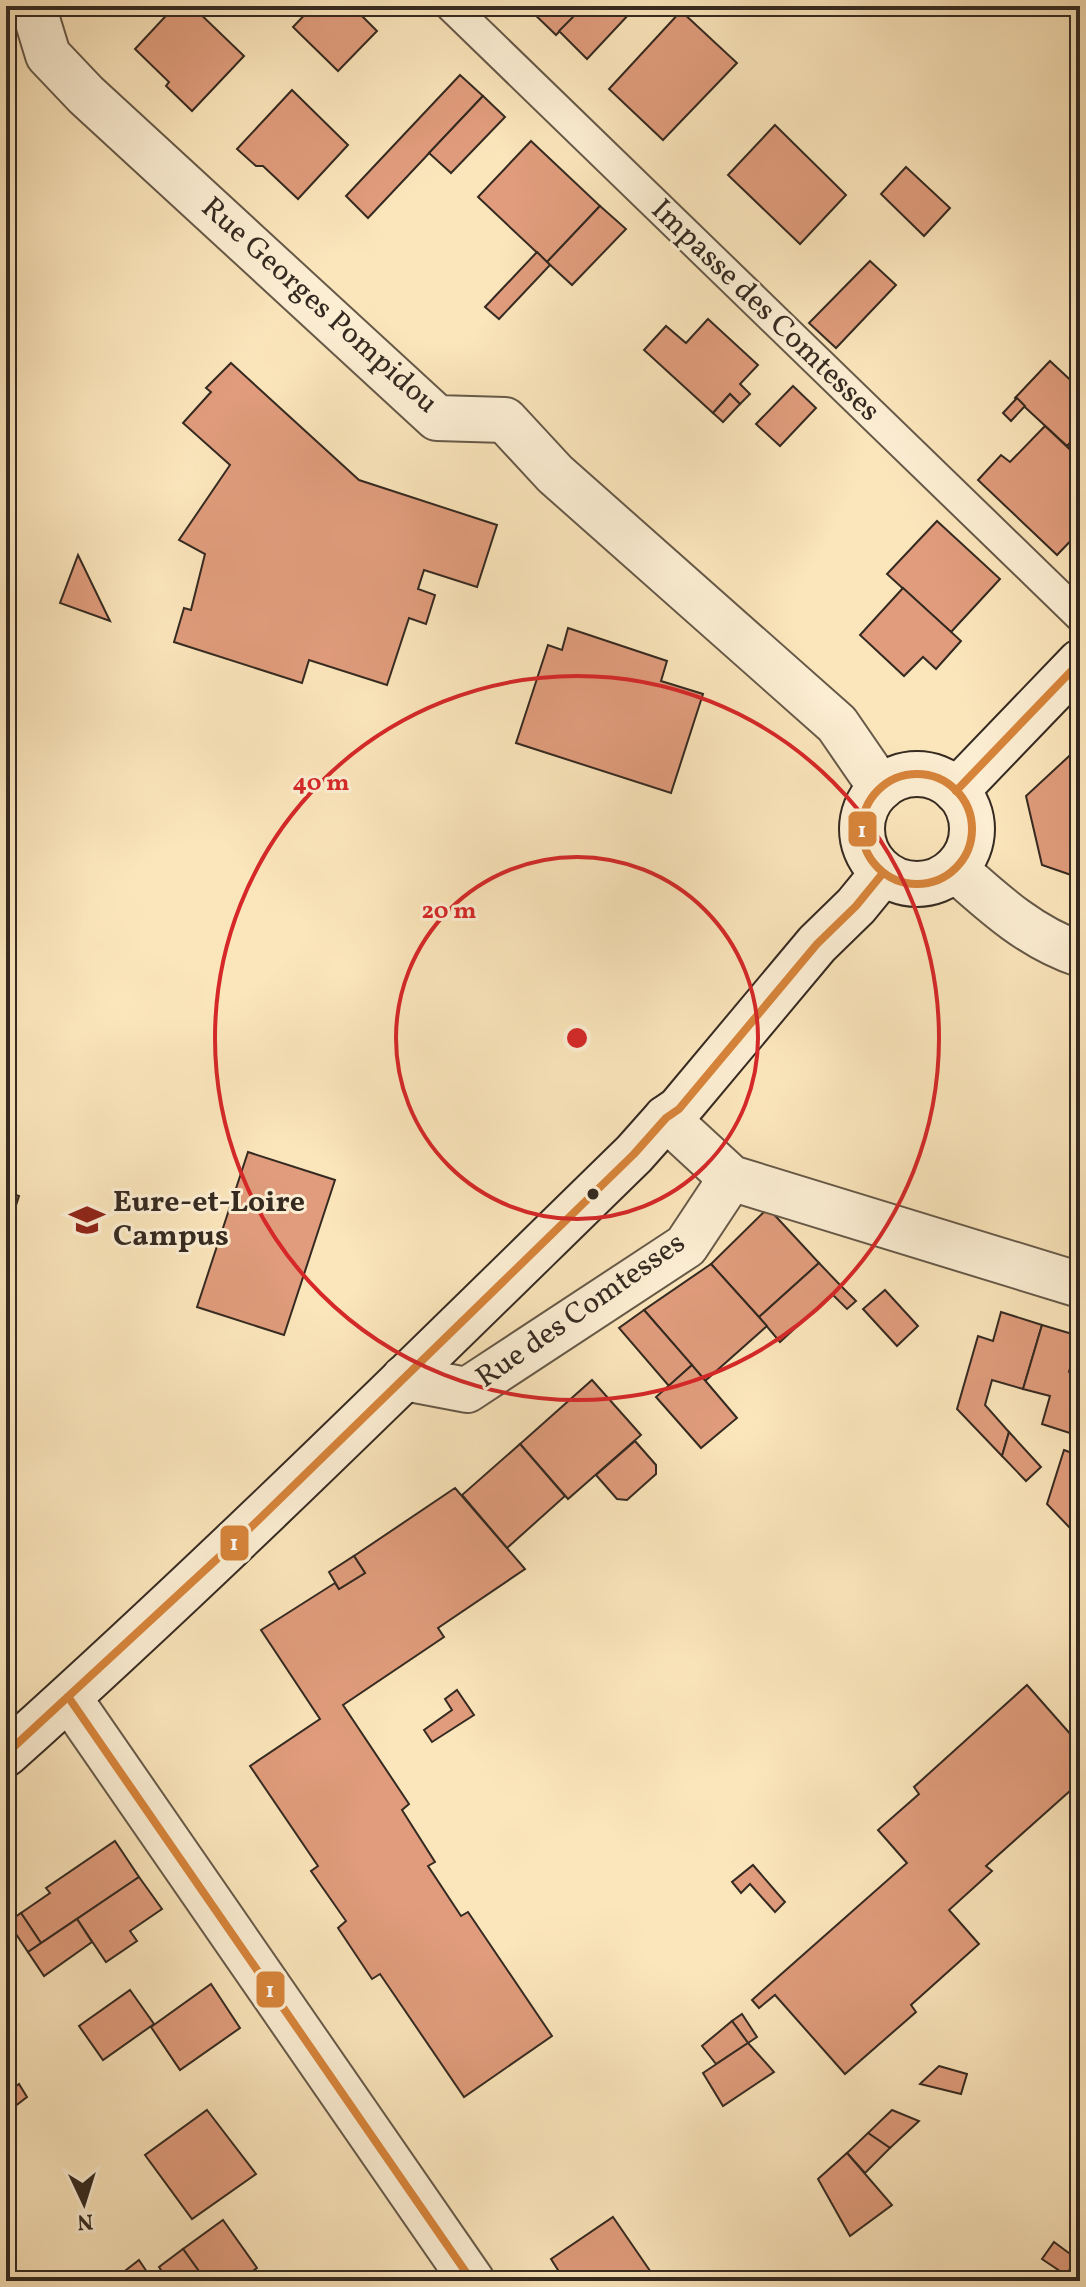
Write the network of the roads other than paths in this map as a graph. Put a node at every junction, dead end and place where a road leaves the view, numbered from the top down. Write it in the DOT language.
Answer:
graph roads {
  1 [pos="33,6"];
  2 [pos="451,6"];
  3 [pos="1080,616"];
  4 [pos="1080,662"];
  5 [pos="881,788"];
  6 [pos="956,791"];
  7 [pos="955,869"];
  8 [pos="883,873"];
  9 [pos="1080,954"];
  10 [pos="672,1114"];
  11 [pos="731,1178"];
  12 [pos="1080,1285"];
  13 [pos="404,1378"];
  14 [pos="69,1698"];
  15 [pos="6,1754"];
  16 [pos="472,2281"];
  1 -- 5 [label="street, Rue Georges Pompidou"];
  2 -- 3 [label="lane, Impasse des Comtesses"];
  4 -- 6 [label="street"];
  5 -- 6 [label="street"];
  5 -- 8 [label="street"];
  6 -- 7 [label="street"];
  7 -- 8 [label="street"];
  7 -- 9 [label="street"];
  8 -- 10 [label="street, Rue des Comtesses"];
  10 -- 11 [label="street"];
  10 -- 13 [label="street, Rue des Comtesses"];
  11 -- 12 [label="street"];
  11 -- 13 [label="street, Rue des Comtesses"];
  13 -- 14 [label="street, Rue des Comtesses"];
  14 -- 15 [label="street, Rue des Comtesses"];
  14 -- 16 [label="street"];
}
